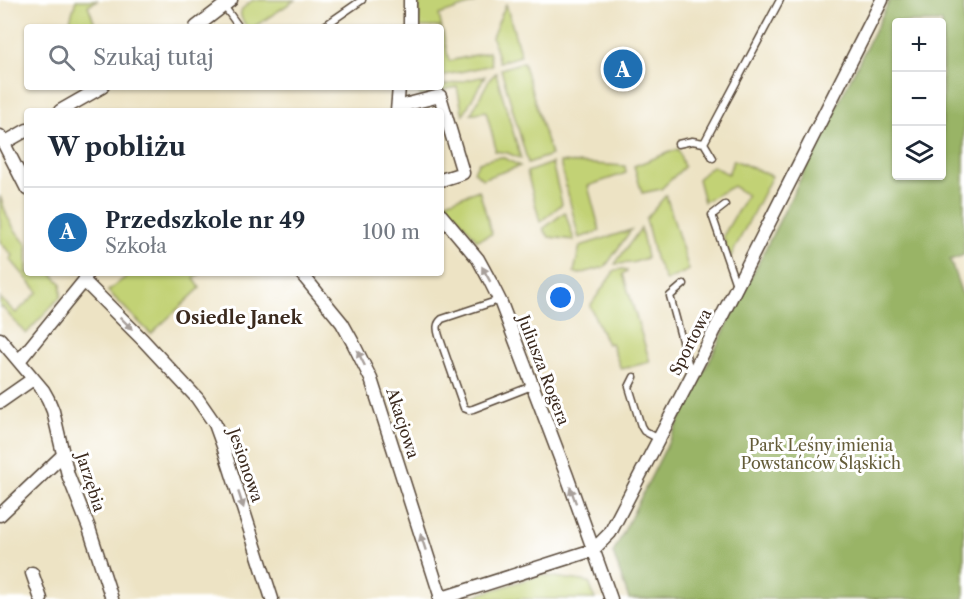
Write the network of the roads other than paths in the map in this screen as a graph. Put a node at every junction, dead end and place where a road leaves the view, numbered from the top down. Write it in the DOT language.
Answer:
graph roads {
  1 [pos="362,0"];
  2 [pos="410,0"];
  3 [pos="780,0"];
  4 [pos="882,0"];
  5 [pos="227,3"];
  6 [pos="200,24"];
  7 [pos="238,24"];
  8 [pos="327,24"];
  9 [pos="410,24"];
  10 [pos="97,90"];
  11 [pos="399,90"];
  12 [pos="65,108"];
  13 [pos="397,108"];
  14 [pos="402,108"];
  15 [pos="444,108"];
  16 [pos="444,109"];
  17 [pos="24,131"];
  18 [pos="1,138"];
  19 [pos="704,143"];
  20 [pos="678,144"];
  21 [pos="713,158"];
  22 [pos="444,179"];
  23 [pos="24,183"];
  24 [pos="725,205"];
  25 [pos="444,219"];
  26 [pos="303,276"];
  27 [pos="86,277"];
  28 [pos="684,284"];
  29 [pos="736,286"];
  30 [pos="499,300"];
  31 [pos="0,339"];
  32 [pos="19,361"];
  33 [pos="692,375"];
  34 [pos="634,377"];
  35 [pos="33,379"];
  36 [pos="532,386"];
  37 [pos="0,402"];
  38 [pos="659,439"];
  39 [pos="64,454"];
  40 [pos="0,515"];
  41 [pos="593,550"];
  42 [pos="32,573"];
  43 [pos="41,599"];
  44 [pos="112,599"];
  45 [pos="272,599"];
  46 [pos="440,599"];
  47 [pos="611,599"];
  1 -- 8 [label="lane"];
  2 -- 9 [label="street"];
  3 -- 19 [label="lane"];
  4 -- 29 [label="street, Sportowa"];
  5 -- 6 [label="street"];
  5 -- 7 [label="lane"];
  10 -- 12 [label="street"];
  11 -- 13 [label="street"];
  14 -- 15 [label="street"];
  16 -- 22 [label="street"];
  17 -- 18 [label="street"];
  18 -- 23 [label="street"];
  19 -- 20 [label="lane"];
  19 -- 21 [label="lane"];
  24 -- 29 [label="lane"];
  30 -- 25 [label="street, Juliusza Rogera, one-way"];
  46 -- 26 [label="street, Akacjowa, one-way"];
  27 -- 32 [label="street"];
  27 -- 45 [label="street, Jesionowa, one-way"];
  28 -- 33 [label="lane"];
  29 -- 33 [label="street, Sportowa"];
  30 -- 36 [label="street, Juliusza Rogera"];
  30 -- 36 [label="lane"];
  31 -- 32 [label="street, Jarzębia"];
  32 -- 35 [label="street, Jarzębia"];
  33 -- 38 [label="street, Sportowa"];
  34 -- 38 [label="lane"];
  35 -- 37 [label="street"];
  35 -- 39 [label="street, Jarzębia"];
  41 -- 36 [label="street, Juliusza Rogera, one-way"];
  38 -- 41 [label="street, Sportowa"];
  39 -- 40 [label="street"];
  39 -- 44 [label="street, Jarzębia"];
  41 -- 46 [label="street"];
  41 -- 47 [label="street, Juliusza Rogera"];
  42 -- 43 [label="street"];
}
